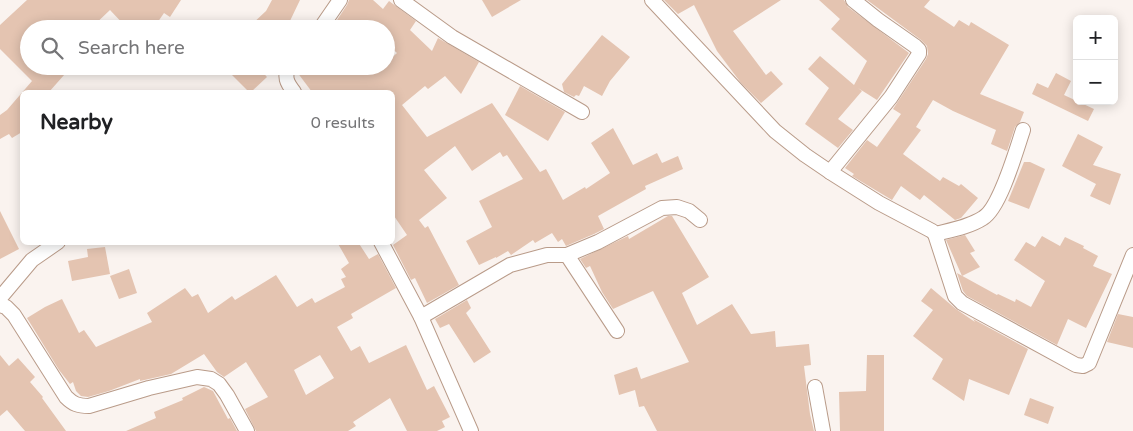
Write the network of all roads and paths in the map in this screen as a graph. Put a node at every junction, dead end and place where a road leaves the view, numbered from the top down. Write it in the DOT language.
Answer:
graph roads {
  1 [pos="340,0"];
  2 [pos="400,0"];
  3 [pos="652,0"];
  4 [pos="853,0"];
  5 [pos="326,20"];
  6 [pos="286,75"];
  7 [pos="292,90"];
  8 [pos="582,112"];
  9 [pos="1024,130"];
  10 [pos="830,172"];
  11 [pos="700,220"];
  12 [pos="935,234"];
  13 [pos="54,245"];
  14 [pos="383,245"];
  15 [pos="567,255"];
  16 [pos="1133,255"];
  17 [pos="0,298"];
  18 [pos="0,305"];
  19 [pos="421,317"];
  20 [pos="617,331"];
  21 [pos="815,387"];
  22 [pos="247,431"];
  23 [pos="471,431"];
  24 [pos="823,431"];
  1 -- 5 [label="street"];
  2 -- 8 [label="street"];
  3 -- 10 [label="street"];
  4 -- 10 [label="street"];
  6 -- 7 [label="street"];
  9 -- 12 [label="street"];
  10 -- 12 [label="street"];
  11 -- 15 [label="street"];
  12 -- 16 [label="street"];
  13 -- 17 [label="street"];
  14 -- 19 [label="street"];
  15 -- 19 [label="street"];
  15 -- 20 [label="street"];
  18 -- 22 [label="street"];
  19 -- 23 [label="street"];
  21 -- 24 [label="street"];
}
